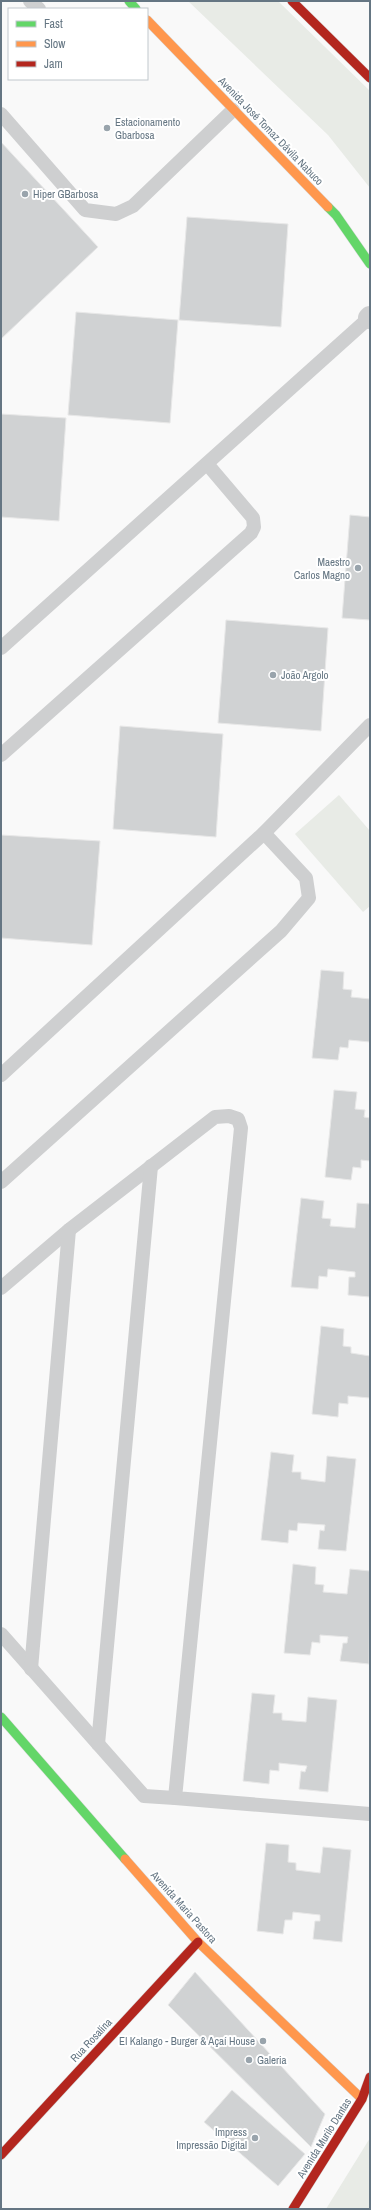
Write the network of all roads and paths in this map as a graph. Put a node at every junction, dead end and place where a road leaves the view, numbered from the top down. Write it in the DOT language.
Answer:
graph roads {
  1 [pos="30,1"];
  2 [pos="292,1"];
  3 [pos="38,8"];
  4 [pos="148,21"];
  5 [pos="157,30"];
  6 [pos="148,40"];
  7 [pos="370,78"];
  8 [pos="234,110"];
  9 [pos="1,114"];
  10 [pos="370,264"];
  11 [pos="369,318"];
  12 [pos="208,465"];
  13 [pos="1,648"];
  14 [pos="370,725"];
  15 [pos="1,755"];
  16 [pos="264,833"];
  17 [pos="1,1075"];
  18 [pos="151,1166"];
  19 [pos="1,1182"];
  20 [pos="69,1230"];
  21 [pos="1,1288"];
  22 [pos="1,1634"];
  23 [pos="31,1669"];
  24 [pos="1,1717"];
  25 [pos="98,1744"];
  26 [pos="175,1798"];
  27 [pos="370,1814"];
  28 [pos="198,1942"];
  29 [pos="370,2077"];
  30 [pos="362,2099"];
  31 [pos="1,2155"];
  32 [pos="293,2209"];
  1 -- 3 [label="lane"];
  2 -- 7 [label="street"];
  4 -- 5 [label="street, Avenida José Tomaz Dávila Nabuco"];
  5 -- 6 [label="lane"];
  5 -- 8 [label="street, Avenida José Tomaz Dávila Nabuco"];
  8 -- 9 [label="lane"];
  8 -- 10 [label="street, Avenida José Tomaz Dávila Nabuco"];
  11 -- 12 [label="lane"];
  12 -- 13 [label="lane"];
  12 -- 15 [label="lane"];
  14 -- 16 [label="lane"];
  16 -- 17 [label="lane"];
  16 -- 19 [label="lane"];
  18 -- 20 [label="lane"];
  18 -- 25 [label="lane"];
  18 -- 26 [label="lane"];
  20 -- 21 [label="lane"];
  20 -- 23 [label="lane"];
  22 -- 23 [label="lane"];
  23 -- 25 [label="lane"];
  24 -- 28 [label="street, Avenida Maria Pastora"];
  25 -- 26 [label="lane"];
  26 -- 27 [label="lane"];
  28 -- 30 [label="street, Avenida Maria Pastora"];
  28 -- 31 [label="street, Rua Rosalina"];
  29 -- 30 [label="street, Avenida Murilo Dantas"];
  30 -- 32 [label="street, Avenida Murilo Dantas"];
}
